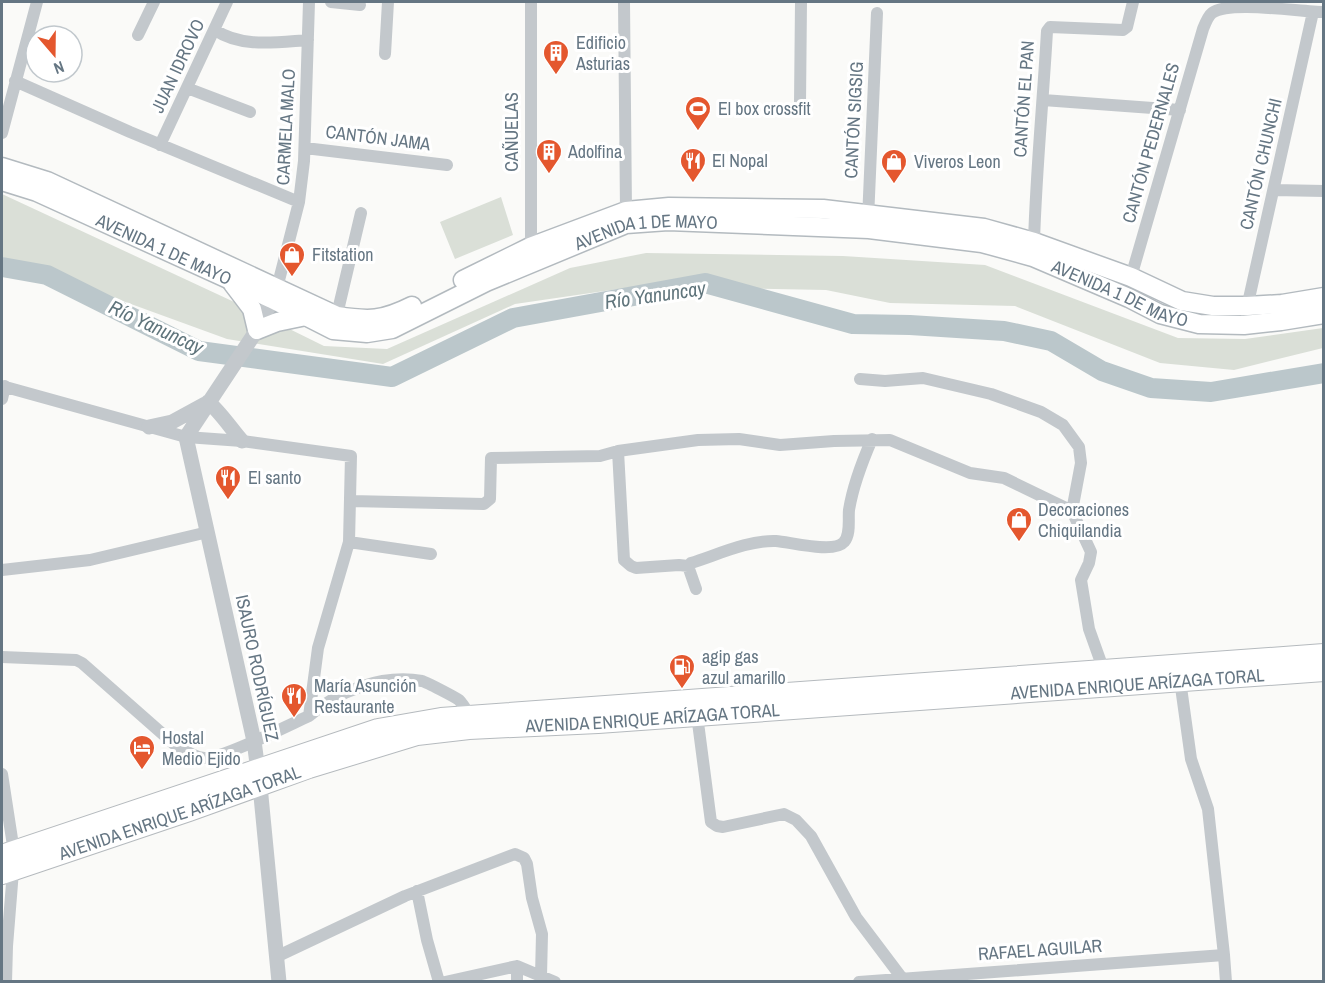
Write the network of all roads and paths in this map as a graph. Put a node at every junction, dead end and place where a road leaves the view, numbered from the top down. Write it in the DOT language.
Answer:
graph roads {
  1 [pos="37,2"];
  2 [pos="154,2"];
  3 [pos="227,2"];
  4 [pos="309,2"];
  5 [pos="332,2"];
  6 [pos="388,2"];
  7 [pos="531,2"];
  8 [pos="624,2"];
  9 [pos="801,2"];
  10 [pos="1133,2"];
  11 [pos="1244,4"];
  12 [pos="360,5"];
  13 [pos="1318,12"];
  14 [pos="877,13"];
  15 [pos="215,30"];
  16 [pos="138,35"];
  17 [pos="308,40"];
  18 [pos="385,54"];
  19 [pos="15,81"];
  20 [pos="187,88"];
  21 [pos="1043,100"];
  22 [pos="800,103"];
  23 [pos="1180,111"];
  24 [pos="250,112"];
  25 [pos="2,133"];
  26 [pos="160,145"];
  27 [pos="306,148"];
  28 [pos="447,165"];
  29 [pos="2,167"];
  30 [pos="2,181"];
  31 [pos="1274,190"];
  32 [pos="1323,190"];
  33 [pos="299,202"];
  34 [pos="626,212"];
  35 [pos="361,213"];
  36 [pos="868,221"];
  37 [pos="1034,242"];
  38 [pos="532,255"];
  39 [pos="1131,277"];
  40 [pos="230,280"];
  41 [pos="275,294"];
  42 [pos="1323,297"];
  43 [pos="1247,306"];
  44 [pos="1323,314"];
  45 [pos="306,316"];
  46 [pos="335,323"];
  47 [pos="1244,325"];
  48 [pos="256,331"];
  49 [pos="860,379"];
  50 [pos="3,390"];
  51 [pos="208,402"];
  52 [pos="149,427"];
  53 [pos="186,437"];
  54 [pos="872,439"];
  55 [pos="242,441"];
  56 [pos="618,451"];
  57 [pos="351,501"];
  58 [pos="1072,511"];
  59 [pos="207,532"];
  60 [pos="349,542"];
  61 [pos="431,554"];
  62 [pos="688,566"];
  63 [pos="2,570"];
  64 [pos="696,589"];
  65 [pos="1323,654"];
  66 [pos="2,657"];
  67 [pos="1104,671"];
  68 [pos="1323,671"];
  69 [pos="1180,681"];
  70 [pos="697,715"];
  71 [pos="309,716"];
  72 [pos="470,716"];
  73 [pos="254,741"];
  74 [pos="2,774"];
  75 [pos="259,777"];
  76 [pos="8,863"];
  77 [pos="417,891"];
  78 [pos="1224,955"];
  79 [pos="278,956"];
  80 [pos="517,966"];
  81 [pos="541,976"];
  82 [pos="904,980"];
  83 [pos="6,981"];
  84 [pos="279,981"];
  85 [pos="439,981"];
  86 [pos="445,981"];
  87 [pos="517,981"];
  88 [pos="555,981"];
  89 [pos="859,981"];
  90 [pos="1226,981"];
  1 -- 19 [label="street"];
  2 -- 16 [label="street"];
  3 -- 15 [label="street, JUAN IDROVO"];
  4 -- 17 [label="street, CARMELA MALO"];
  5 -- 12 [label="street"];
  6 -- 18 [label="street"];
  7 -- 38 [label="street, CAÑUELAS"];
  8 -- 34 [label="street"];
  9 -- 22 [label="street"];
  10 -- 21 [label="street, CANTÓN EL PAN"];
  11 -- 13 [label="street"];
  11 -- 23 [label="street, CANTÓN PEDERNALES"];
  13 -- 31 [label="street, CANTÓN CHUNCHI"];
  14 -- 36 [label="street, CANTÓN SIGSIG"];
  15 -- 17 [label="street"];
  15 -- 20 [label="street, JUAN IDROVO"];
  17 -- 27 [label="street, CARMELA MALO"];
  19 -- 25 [label="street"];
  19 -- 26 [label="street"];
  20 -- 24 [label="street"];
  20 -- 26 [label="street, JUAN IDROVO"];
  21 -- 23 [label="street"];
  21 -- 37 [label="street, CANTÓN EL PAN"];
  23 -- 39 [label="street, CANTÓN PEDERNALES"];
  26 -- 33 [label="street"];
  27 -- 28 [label="street, CANTÓN JAMA"];
  27 -- 33 [label="street, CARMELA MALO"];
  29 -- 41 [label="main road, AVENIDA 1 DE MAYO"];
  30 -- 40 [label="main road, AVENIDA 1 DE MAYO"];
  31 -- 32 [label="street"];
  31 -- 43 [label="street, CANTÓN CHUNCHI"];
  33 -- 41 [label="street, CARMELA MALO"];
  34 -- 36 [label="main road, AVENIDA 1 DE MAYO"];
  34 -- 38 [label="main road, AVENIDA 1 DE MAYO"];
  35 -- 46 [label="street"];
  36 -- 37 [label="main road, AVENIDA 1 DE MAYO"];
  36 -- 38 [label="main road, AVENIDA 1 DE MAYO"];
  36 -- 47 [label="main road, AVENIDA 1 DE MAYO"];
  37 -- 39 [label="main road, AVENIDA 1 DE MAYO"];
  38 -- 46 [label="main road, AVENIDA 1 DE MAYO"];
  39 -- 43 [label="main road, AVENIDA 1 DE MAYO"];
  40 -- 41 [label="main road, AVENIDA 1 DE MAYO"];
  40 -- 48 [label="main road"];
  41 -- 45 [label="main road, AVENIDA 1 DE MAYO"];
  41 -- 46 [label="main road, AVENIDA 1 DE MAYO"];
  41 -- 48 [label="street"];
  42 -- 43 [label="main road, AVENIDA 1 DE MAYO"];
  43 -- 47 [label="street, CANTÓN CHUNCHI"];
  44 -- 47 [label="main road, AVENIDA 1 DE MAYO"];
  45 -- 46 [label="main road, AVENIDA 1 DE MAYO"];
  45 -- 48 [label="main road"];
  48 -- 51 [label="street"];
  49 -- 58 [label="street"];
  50 -- 52 [label="street"];
  51 -- 52 [label="street"];
  51 -- 53 [label="street"];
  51 -- 55 [label="street"];
  52 -- 53 [label="street"];
  53 -- 55 [label="street"];
  53 -- 59 [label="street, ISAURO RODRÍGUEZ"];
  54 -- 56 [label="street"];
  54 -- 58 [label="street"];
  54 -- 62 [label="street"];
  55 -- 57 [label="street"];
  56 -- 57 [label="street"];
  56 -- 62 [label="street"];
  57 -- 60 [label="street"];
  58 -- 67 [label="street"];
  59 -- 63 [label="street"];
  59 -- 73 [label="street, ISAURO RODRÍGUEZ"];
  60 -- 61 [label="street"];
  60 -- 71 [label="street"];
  62 -- 64 [label="street"];
  65 -- 67 [label="main road, AVENIDA ENRIQUE ARÍZAGA TORAL"];
  66 -- 73 [label="street"];
  67 -- 72 [label="main road, AVENIDA ENRIQUE ARÍZAGA TORAL"];
  68 -- 69 [label="main road, AVENIDA ENRIQUE ARÍZAGA TORAL"];
  69 -- 70 [label="main road, AVENIDA ENRIQUE ARÍZAGA TORAL"];
  69 -- 78 [label="street"];
  70 -- 75 [label="main road, AVENIDA ENRIQUE ARÍZAGA TORAL"];
  70 -- 82 [label="street"];
  71 -- 72 [label="street"];
  71 -- 73 [label="street"];
  72 -- 75 [label="main road, AVENIDA ENRIQUE ARÍZAGA TORAL"];
  73 -- 75 [label="street, ISAURO RODRÍGUEZ"];
  74 -- 76 [label="street"];
  75 -- 76 [label="main road, AVENIDA ENRIQUE ARÍZAGA TORAL"];
  75 -- 79 [label="street, ISAURO RODRÍGUEZ"];
  76 -- 83 [label="street"];
  77 -- 79 [label="street"];
  77 -- 81 [label="street"];
  77 -- 85 [label="street"];
  78 -- 82 [label="street, RAFAEL AGUILAR"];
  78 -- 90 [label="street"];
  79 -- 84 [label="street, ISAURO RODRÍGUEZ"];
  80 -- 81 [label="street"];
  80 -- 86 [label="street"];
  80 -- 87 [label="street"];
  81 -- 88 [label="street"];
  82 -- 89 [label="street, RAFAEL AGUILAR"];
}
